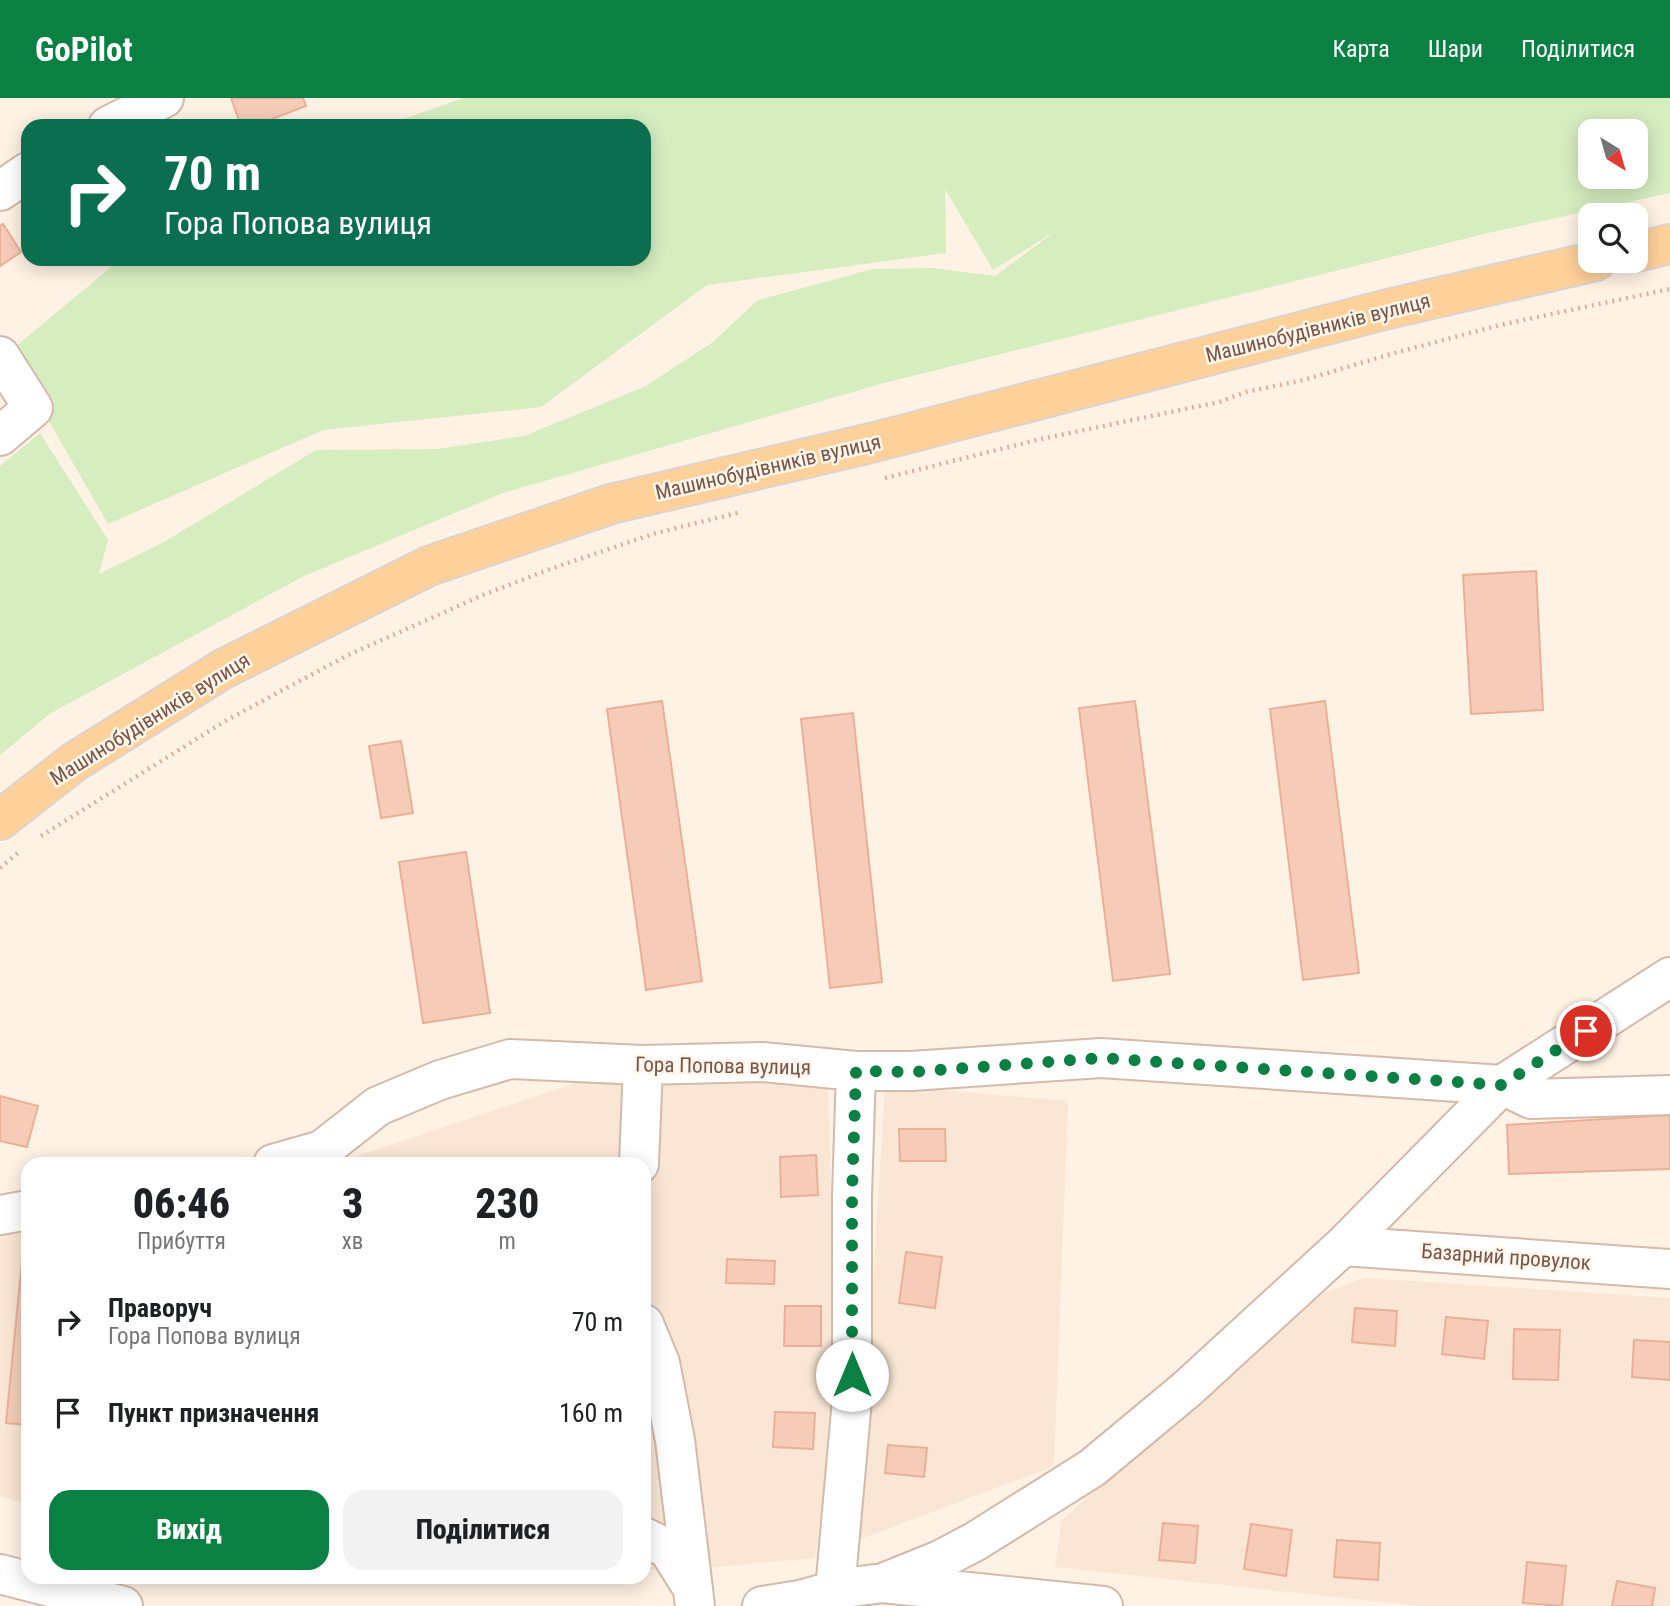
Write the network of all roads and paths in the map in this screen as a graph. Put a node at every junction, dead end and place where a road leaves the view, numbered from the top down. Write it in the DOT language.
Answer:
graph roads {
  1 [pos="164,98"];
  2 [pos="122,119"];
  3 [pos="21,177"];
  4 [pos="0,191"];
  5 [pos="1670,244"];
  6 [pos="1648,249"];
  7 [pos="1578,265"];
  8 [pos="1670,289"];
  9 [pos="0,356"];
  10 [pos="0,436"];
  11 [pos="876,480"];
  12 [pos="751,509"];
  13 [pos="14,832"];
  14 [pos="38,837"];
  15 [pos="0,868"];
  16 [pos="1670,976"];
  17 [pos="643,1065"];
  18 [pos="856,1071"];
  19 [pos="1502,1085"];
  20 [pos="1670,1095"];
  21 [pos="298,1157"];
  22 [pos="639,1157"];
  23 [pos="21,1211"];
  24 [pos="0,1215"];
  25 [pos="1343,1245"];
  26 [pos="1670,1269"];
  27 [pos="651,1341"];
  28 [pos="651,1540"];
  29 [pos="0,1574"];
  30 [pos="21,1579"];
  31 [pos="883,1583"];
  32 [pos="38,1584"];
  33 [pos="835,1590"];
  34 [pos="693,1596"];
  35 [pos="123,1606"];
  36 [pos="762,1606"];
  37 [pos="1103,1606"];
  1 -- 2 [label="street"];
  3 -- 4 [label="street"];
  5 -- 6 [label="main road"];
  7 -- 13 [label="main road, Машинобудівників вулиця"];
  8 -- 11 [label="path"];
  9 -- 10 [label="street"];
  12 -- 14 [label="path"];
  13 -- 15 [label="path"];
  16 -- 19 [label="street"];
  17 -- 18 [label="street, Гора Попова вулиця"];
  17 -- 21 [label="street, Гора Попова вулиця"];
  17 -- 22 [label="street"];
  18 -- 19 [label="street, Гора Попова вулиця"];
  18 -- 33 [label="street"];
  19 -- 20 [label="street, Гора Попова вулиця"];
  19 -- 25 [label="street"];
  23 -- 24 [label="street"];
  25 -- 26 [label="street, Базарний провулок"];
  25 -- 31 [label="street"];
  27 -- 34 [label="street"];
  28 -- 34 [label="street"];
  29 -- 30 [label="street"];
  31 -- 33 [label="street"];
  31 -- 37 [label="street"];
  32 -- 35 [label="street"];
  33 -- 36 [label="street"];
}
